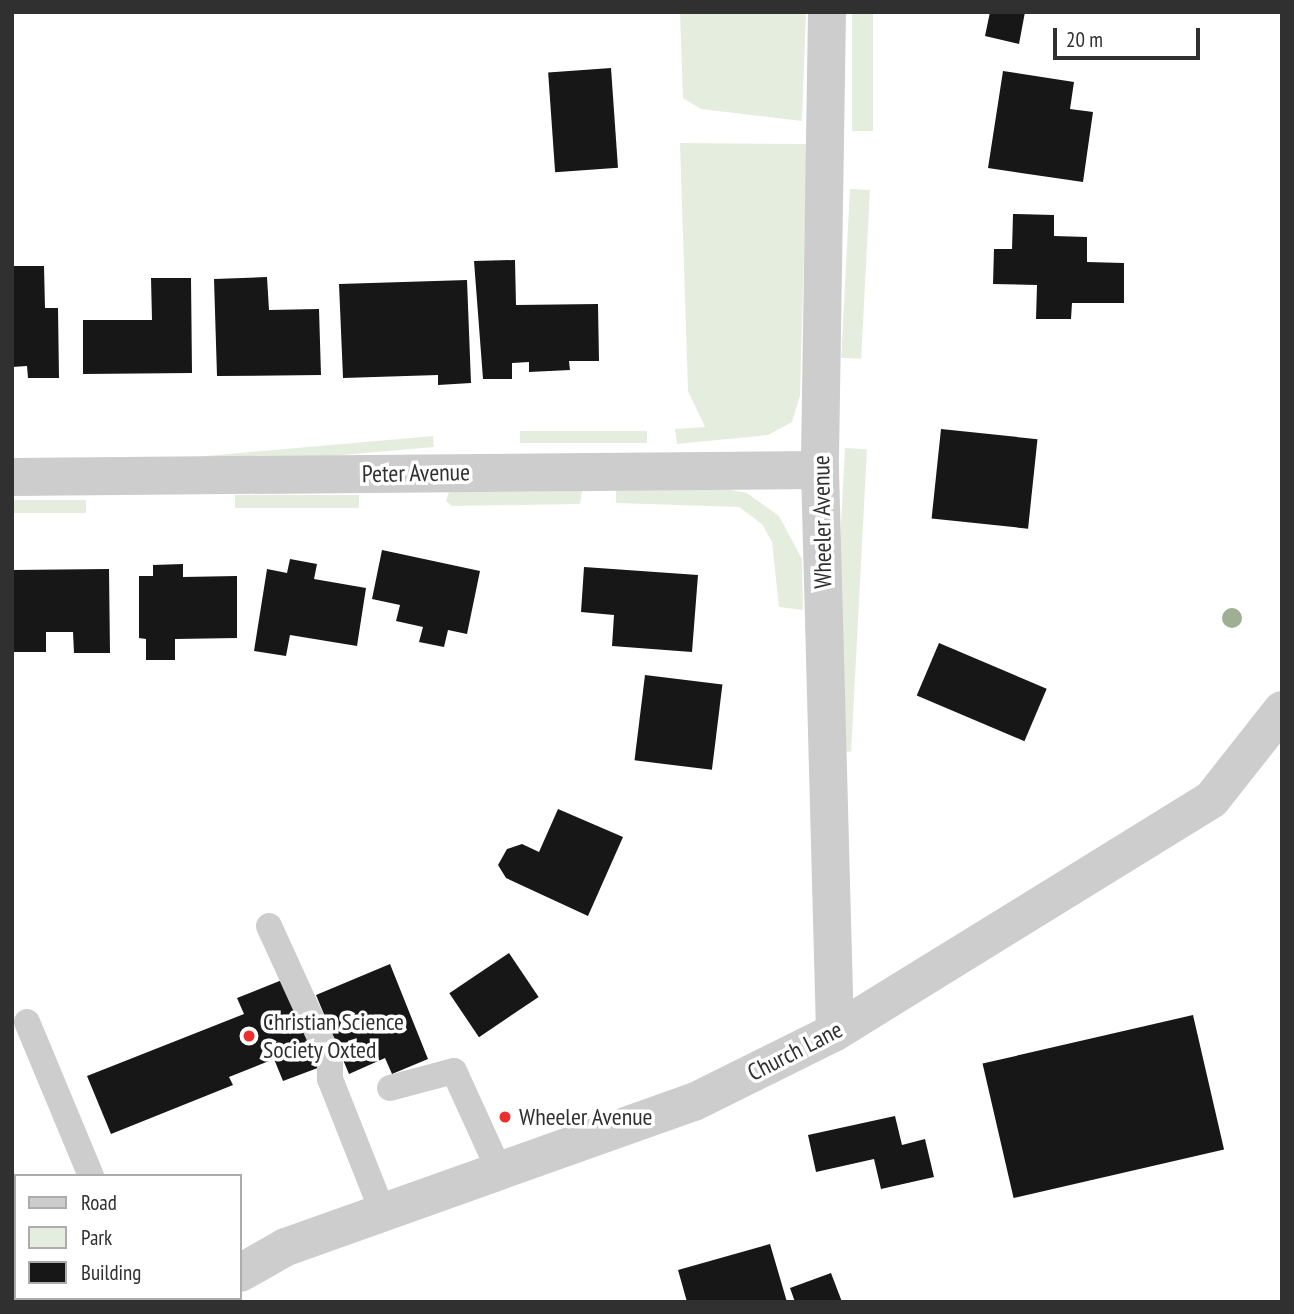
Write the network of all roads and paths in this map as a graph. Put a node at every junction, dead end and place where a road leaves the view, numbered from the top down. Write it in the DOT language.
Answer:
graph roads {
  1 [pos="827,12"];
  2 [pos="820,470"];
  3 [pos="12,477"];
  4 [pos="1282,710"];
  5 [pos="269,926"];
  6 [pos="27,1022"];
  7 [pos="835,1032"];
  8 [pos="390,1088"];
  9 [pos="500,1172"];
  10 [pos="91,1174"];
  11 [pos="383,1213"];
  12 [pos="242,1272"];
  1 -- 2 [label="street, Wheeler Avenue"];
  2 -- 3 [label="street, Peter Avenue"];
  2 -- 7 [label="street, Wheeler Avenue"];
  4 -- 7 [label="street, Church Lane"];
  5 -- 11 [label="lane"];
  6 -- 10 [label="lane"];
  7 -- 9 [label="street, Church Lane"];
  8 -- 9 [label="lane"];
  9 -- 11 [label="street, Church Lane"];
  11 -- 12 [label="street, Church Lane"];
}
